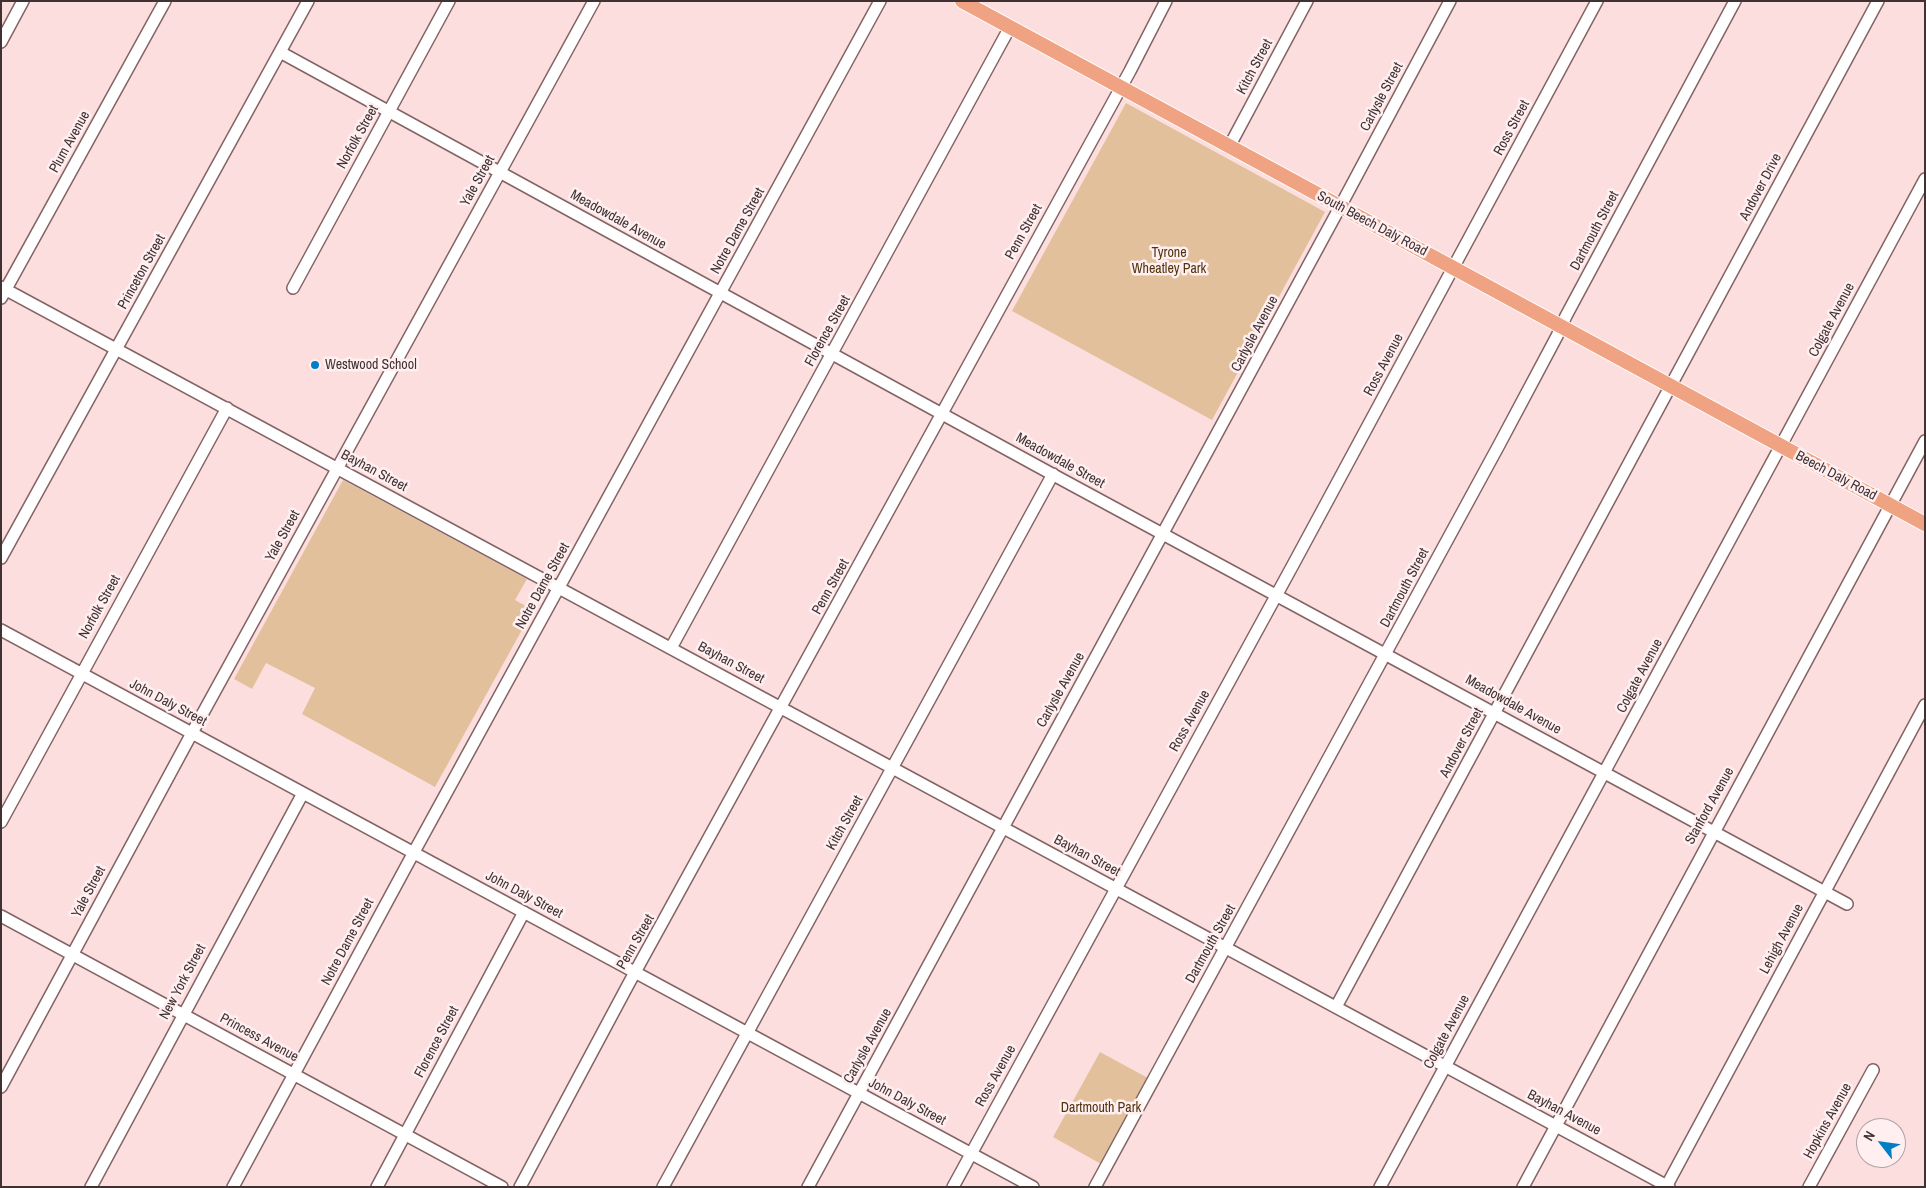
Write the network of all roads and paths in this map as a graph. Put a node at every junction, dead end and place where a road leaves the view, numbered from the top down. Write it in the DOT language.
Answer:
graph roads {
  1 [pos="23,1"];
  2 [pos="165,1"];
  3 [pos="449,1"];
  4 [pos="594,1"];
  5 [pos="880,1"];
  6 [pos="962,1"];
  7 [pos="1166,1"];
  8 [pos="1307,1"];
  9 [pos="1450,1"];
  10 [pos="1597,1"];
  11 [pos="1735,1"];
  12 [pos="1878,1"];
  13 [pos="306,2"];
  14 [pos="1010,28"];
  15 [pos="1,42"];
  16 [pos="280,52"];
  17 [pos="1120,87"];
  18 [pos="389,113"];
  19 [pos="1229,147"];
  20 [pos="500,172"];
  21 [pos="1925,179"];
  22 [pos="1340,207"];
  23 [pos="1453,268"];
  24 [pos="293,288"];
  25 [pos="3,291"];
  26 [pos="721,294"];
  27 [pos="1561,327"];
  28 [pos="116,349"];
  29 [pos="832,354"];
  30 [pos="1672,387"];
  31 [pos="227,408"];
  32 [pos="942,414"];
  33 [pos="1925,441"];
  34 [pos="1781,446"];
  35 [pos="338,468"];
  36 [pos="1053,474"];
  37 [pos="1890,505"];
  38 [pos="1925,524"];
  39 [pos="1163,534"];
  40 [pos="1,558"];
  41 [pos="560,588"];
  42 [pos="1276,594"];
  43 [pos="1,630"];
  44 [pos="671,648"];
  45 [pos="1386,654"];
  46 [pos="81,673"];
  47 [pos="1925,706"];
  48 [pos="782,708"];
  49 [pos="1495,712"];
  50 [pos="192,733"];
  51 [pos="893,768"];
  52 [pos="1604,773"];
  53 [pos="303,793"];
  54 [pos="1,822"];
  55 [pos="1003,828"];
  56 [pos="1714,831"];
  57 [pos="414,852"];
  58 [pos="1116,889"];
  59 [pos="1824,892"];
  60 [pos="1847,904"];
  61 [pos="524,912"];
  62 [pos="1,916"];
  63 [pos="1226,948"];
  64 [pos="73,955"];
  65 [pos="636,973"];
  66 [pos="1336,1007"];
  67 [pos="183,1014"];
  68 [pos="747,1032"];
  69 [pos="1445,1066"];
  70 [pos="1873,1070"];
  71 [pos="294,1074"];
  72 [pos="1,1087"];
  73 [pos="859,1093"];
  74 [pos="1555,1126"];
  75 [pos="405,1134"];
  76 [pos="971,1153"];
  77 [pos="1667,1186"];
  78 [pos="91,1187"];
  79 [pos="234,1187"];
  80 [pos="377,1187"];
  81 [pos="502,1187"];
  82 [pos="520,1187"];
  83 [pos="663,1187"];
  84 [pos="808,1187"];
  85 [pos="953,1187"];
  86 [pos="1033,1187"];
  87 [pos="1095,1187"];
  88 [pos="1380,1187"];
  89 [pos="1523,1187"];
  90 [pos="1809,1187"];
  1 -- 15 [label="street"];
  2 -- 25 [label="street, Plum Avenue"];
  3 -- 18 [label="street, Norfolk Street"];
  4 -- 20 [label="street, Yale Street"];
  5 -- 26 [label="street, Notre Dame Street"];
  6 -- 14 [label="main road, South Beech Daly Road"];
  7 -- 17 [label="street, Penn Street"];
  8 -- 19 [label="street, Kitch Street"];
  9 -- 22 [label="street, Carlysle Street"];
  10 -- 23 [label="street, Ross Street"];
  11 -- 27 [label="street, Dartmouth Street"];
  12 -- 30 [label="street, Andover Drive"];
  13 -- 16 [label="street, Princeton Street"];
  14 -- 17 [label="main road, South Beech Daly Road"];
  14 -- 29 [label="street, Florence Street"];
  16 -- 18 [label="street, Meadowdale Avenue"];
  16 -- 28 [label="street, Princeton Street"];
  17 -- 19 [label="main road, South Beech Daly Road"];
  17 -- 32 [label="street, Penn Street"];
  18 -- 20 [label="street, Meadowdale Avenue"];
  18 -- 24 [label="street, Norfolk Street"];
  19 -- 22 [label="main road, South Beech Daly Road"];
  20 -- 26 [label="street, Meadowdale Avenue"];
  20 -- 35 [label="street, Yale Street"];
  21 -- 34 [label="street, Colgate Avenue"];
  22 -- 23 [label="main road, South Beech Daly Road"];
  22 -- 39 [label="street, Carlysle Avenue"];
  23 -- 27 [label="main road, South Beech Daly Road"];
  23 -- 42 [label="street, Ross Avenue"];
  25 -- 28 [label="street, Bayhan Street"];
  26 -- 29 [label="street, Meadowdale Avenue"];
  26 -- 41 [label="street, Notre Dame Street"];
  27 -- 30 [label="main road, South Beech Daly Road"];
  27 -- 45 [label="street, Dartmouth Street"];
  28 -- 31 [label="street, Bayhan Street"];
  28 -- 40 [label="street, Princeton Street"];
  29 -- 32 [label="street, Meadowdale Avenue"];
  29 -- 44 [label="street, Florence Street"];
  30 -- 34 [label="main road, South Beech Daly Road"];
  30 -- 49 [label="street, Andover Street"];
  31 -- 35 [label="street, Bayhan Street"];
  31 -- 46 [label="street, Norfolk Street"];
  32 -- 36 [label="street, Meadowdale Street"];
  32 -- 48 [label="street, Penn Street"];
  33 -- 37 [label="street, Stanford Avenue"];
  34 -- 37 [label="main road, Beech Daly Road"];
  34 -- 52 [label="street, Colgate Avenue"];
  35 -- 41 [label="street, Bayhan Street"];
  35 -- 50 [label="street, Yale Street"];
  36 -- 39 [label="street, Meadowdale Street"];
  36 -- 51 [label="street, Kitch Street"];
  37 -- 38 [label="main road"];
  37 -- 56 [label="street, Stanford Avenue"];
  39 -- 42 [label="street, Meadowdale Avenue"];
  39 -- 55 [label="street, Carlysle Avenue"];
  41 -- 44 [label="street, Bayhan Street"];
  41 -- 57 [label="street, Notre Dame Street"];
  42 -- 45 [label="street, Meadowdale Avenue"];
  42 -- 58 [label="street, Ross Avenue"];
  43 -- 46 [label="street, John Daly Street"];
  44 -- 48 [label="street, Bayhan Street"];
  45 -- 49 [label="street, Meadowdale Avenue"];
  45 -- 63 [label="street, Dartmouth Street"];
  46 -- 50 [label="street, John Daly Street"];
  46 -- 54 [label="street, Norfolk Street"];
  47 -- 59 [label="street, Lehigh Avenue"];
  48 -- 51 [label="street, Bayhan Street"];
  48 -- 65 [label="street, Penn Street"];
  49 -- 52 [label="street, Meadowdale Avenue"];
  49 -- 66 [label="street, Andover Street"];
  50 -- 53 [label="street, John Daly Street"];
  50 -- 64 [label="street, Yale Street"];
  51 -- 55 [label="street, Bayhan Street"];
  51 -- 68 [label="street, Kitch Street"];
  52 -- 56 [label="street, Meadowdale Avenue"];
  52 -- 69 [label="street, Colgate Avenue"];
  53 -- 57 [label="street, John Daly Street"];
  53 -- 67 [label="street, New York Street"];
  55 -- 58 [label="street, Bayhan Street"];
  55 -- 73 [label="street, Carlysle Avenue"];
  56 -- 59 [label="street, Meadowdale Avenue"];
  56 -- 74 [label="street, Stanford Avenue"];
  57 -- 61 [label="street, John Daly Street"];
  57 -- 71 [label="street, Notre Dame Street"];
  58 -- 63 [label="street, Bayhan Street"];
  58 -- 76 [label="street, Ross Avenue"];
  59 -- 60 [label="street, Meadowdale Avenue"];
  59 -- 77 [label="street, Lehigh Avenue"];
  61 -- 65 [label="street, John Daly Street"];
  61 -- 75 [label="street, Florence Street"];
  62 -- 64 [label="street, Princess Avenue"];
  63 -- 66 [label="street, Bayhan Street"];
  63 -- 87 [label="street, Dartmouth Street"];
  64 -- 67 [label="street, Princess Avenue"];
  64 -- 72 [label="street, Yale Street"];
  65 -- 68 [label="street, John Daly Street"];
  65 -- 82 [label="street, Penn Street"];
  66 -- 69 [label="street, Bayhan Street"];
  67 -- 71 [label="street, Princess Avenue"];
  67 -- 78 [label="street, New York Street"];
  68 -- 73 [label="street, John Daly Street"];
  68 -- 83 [label="street, Kitch Street"];
  69 -- 74 [label="street, Bayhan Avenue"];
  69 -- 88 [label="street, Colgate Avenue"];
  70 -- 90 [label="street, Hopkins Avenue"];
  71 -- 75 [label="street, Princess Avenue"];
  71 -- 79 [label="street, Notre Dame Street"];
  73 -- 76 [label="street, John Daly Street"];
  73 -- 84 [label="street, Carlysle Avenue"];
  74 -- 77 [label="street, Bayhan Avenue"];
  74 -- 89 [label="street, Stanford Avenue"];
  75 -- 80 [label="street, Florence Street"];
  75 -- 81 [label="street, Princess Avenue"];
  76 -- 85 [label="street, Ross Avenue"];
  76 -- 86 [label="street, John Daly Street"];
}
